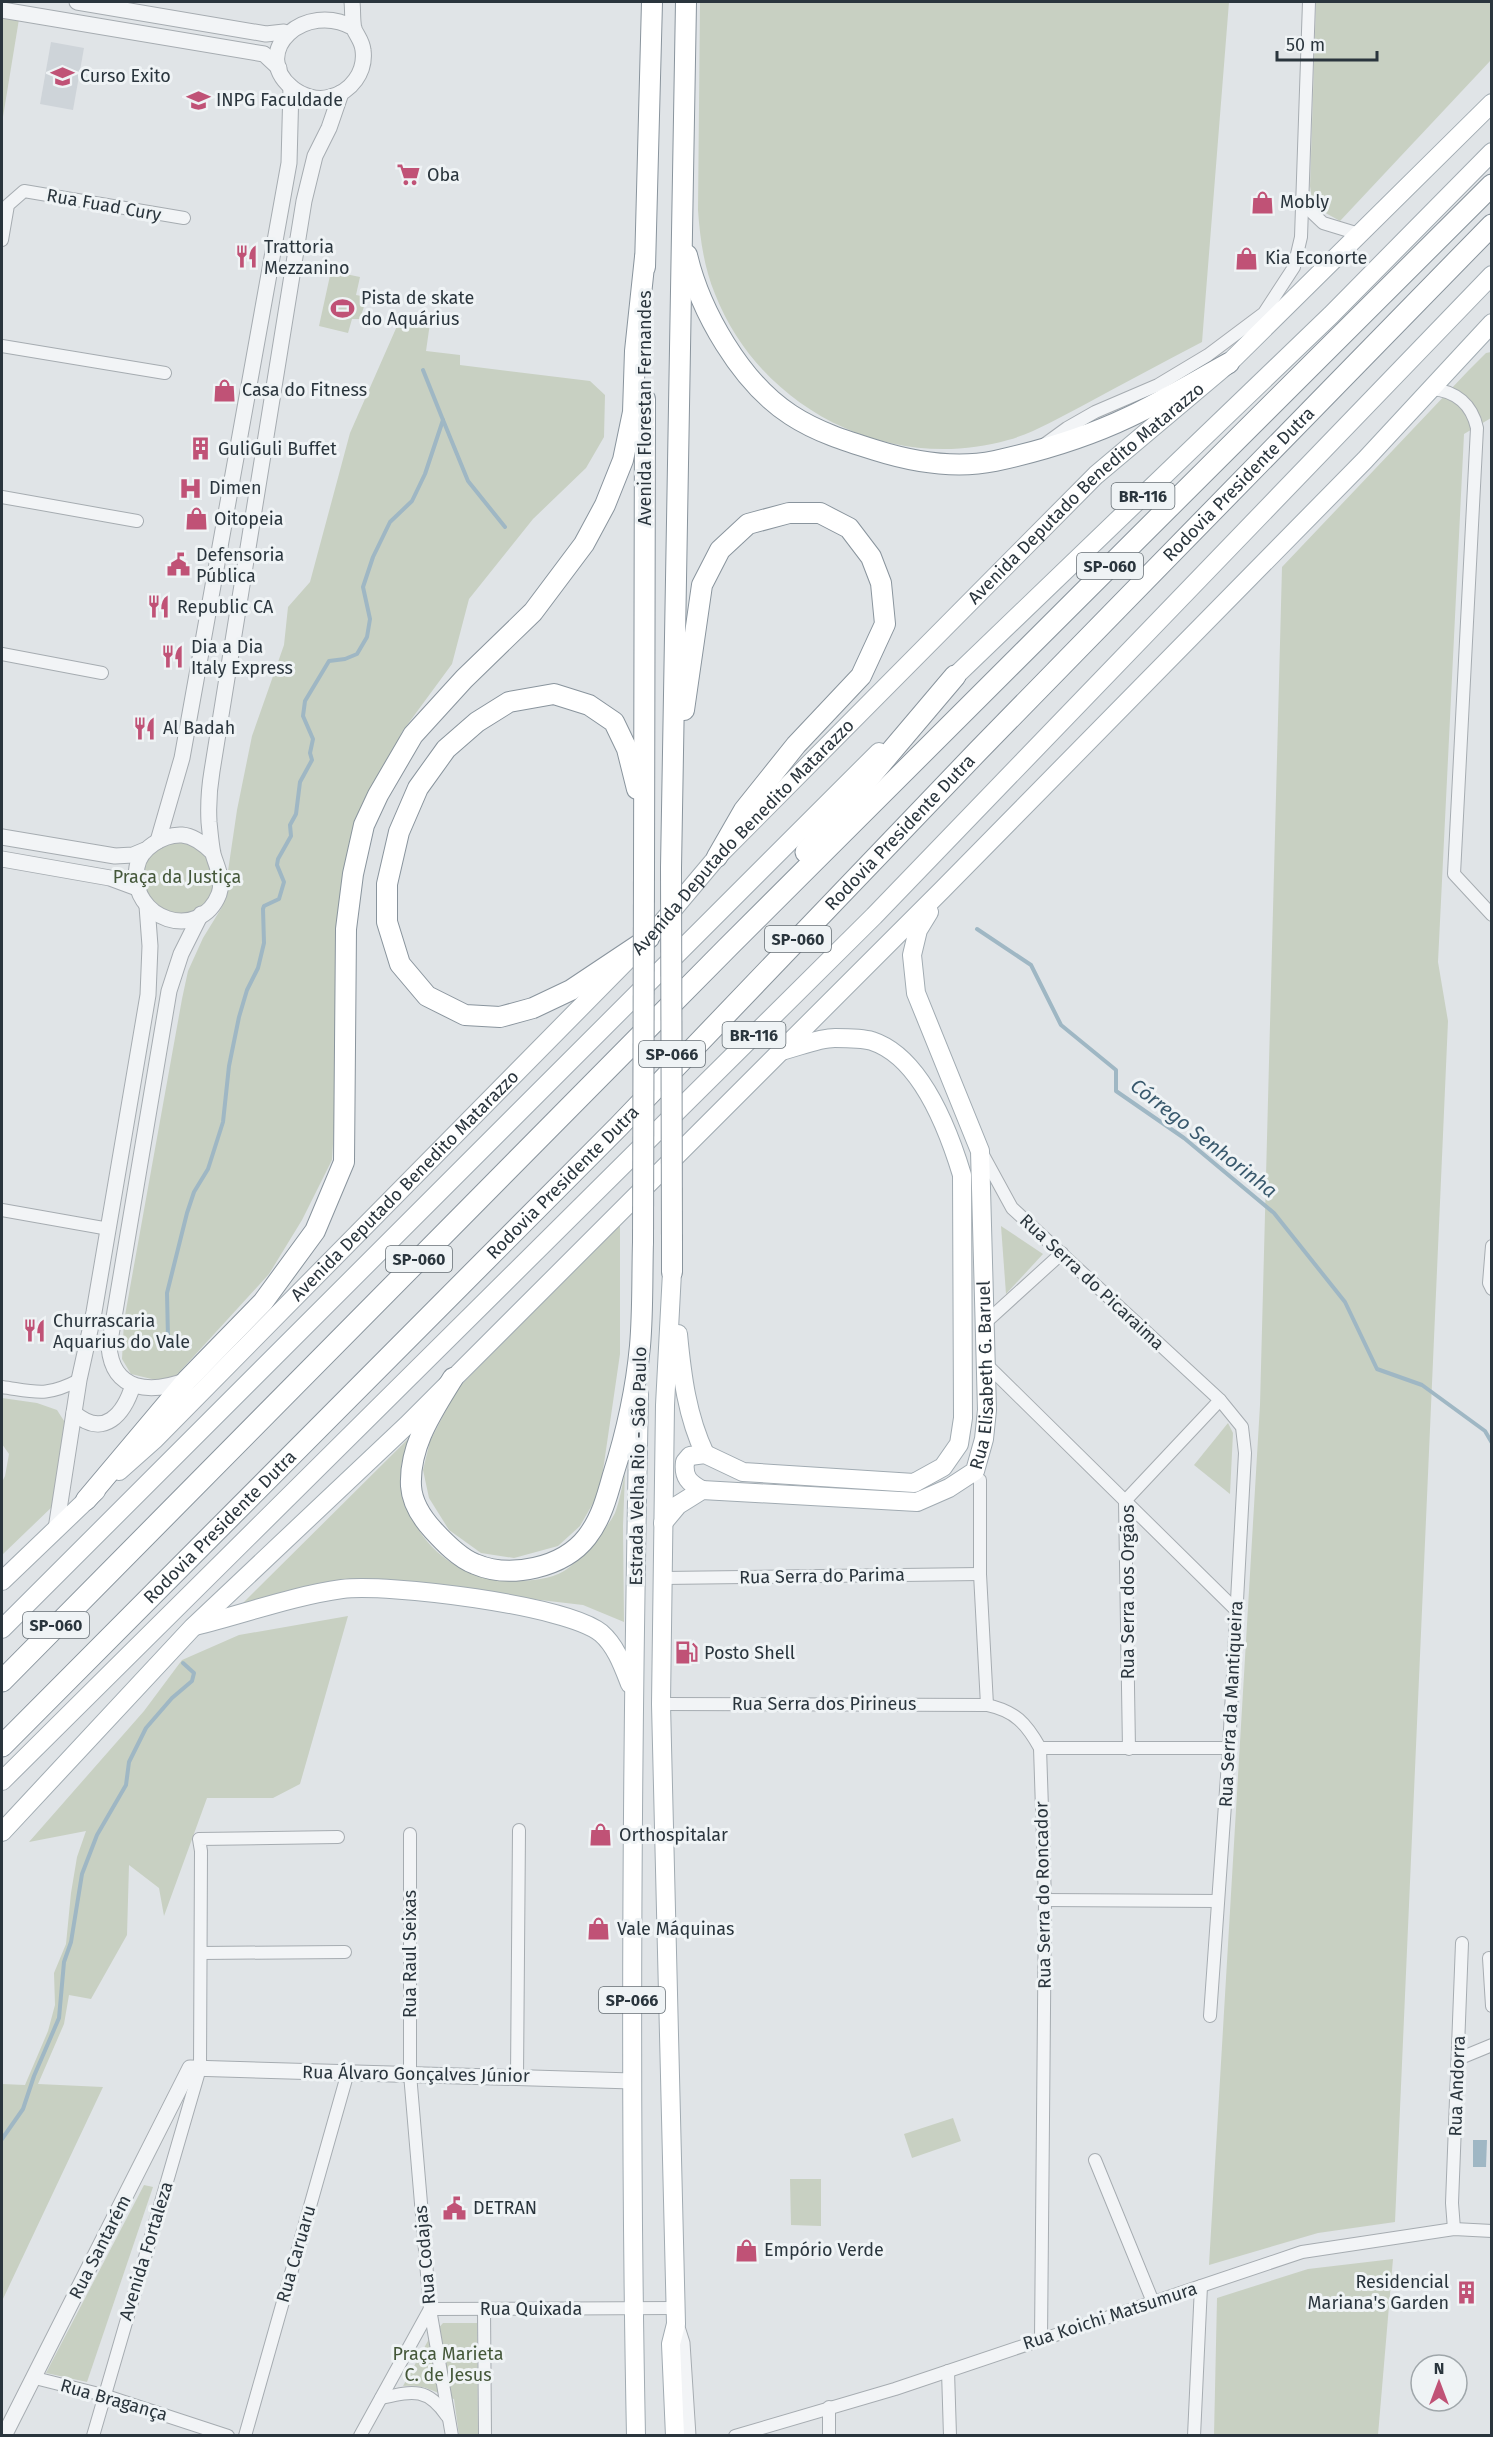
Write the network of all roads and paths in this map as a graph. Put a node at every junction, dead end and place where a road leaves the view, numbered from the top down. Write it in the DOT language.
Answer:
graph roads {
  1 [pos="77,2"];
  2 [pos="352,2"];
  3 [pos="652,2"];
  4 [pos="686,2"];
  5 [pos="1309,2"];
  6 [pos="2,10"];
  7 [pos="354,28"];
  8 [pos="284,32"];
  9 [pos="279,68"];
  10 [pos="291,87"];
  11 [pos="341,93"];
  12 [pos="1491,103"];
  13 [pos="1491,152"];
  14 [pos="1491,185"];
  15 [pos="1303,204"];
  16 [pos="184,218"];
  17 [pos="1491,225"];
  18 [pos="681,229"];
  19 [pos="1359,234"];
  20 [pos="2,240"];
  21 [pos="645,257"];
  22 [pos="1491,275"];
  23 [pos="1491,323"];
  24 [pos="2,346"];
  25 [pos="1229,363"];
  26 [pos="165,373"];
  27 [pos="1432,389"];
  28 [pos="1037,450"];
  29 [pos="2,497"];
  30 [pos="136,521"];
  31 [pos="2,654"];
  32 [pos="102,673"];
  33 [pos="955,676"];
  34 [pos="671,811"];
  35 [pos="644,815"];
  36 [pos="2,837"];
  37 [pos="158,841"];
  38 [pos="145,850"];
  39 [pos="213,854"];
  40 [pos="717,857"];
  41 [pos="2,859"];
  42 [pos="137,888"];
  43 [pos="942,890"];
  44 [pos="147,906"];
  45 [pos="201,914"];
  46 [pos="1491,915"];
  47 [pos="649,938"];
  48 [pos="728,947"];
  49 [pos="779,1052"];
  50 [pos="981,1150"];
  51 [pos="2,1210"];
  52 [pos="109,1229"];
  53 [pos="1491,1246"];
  54 [pos="1062,1253"];
  55 [pos="672,1272"];
  56 [pos="1490,1286"];
  57 [pos="986,1322"];
  58 [pos="640,1347"];
  59 [pos="986,1364"];
  60 [pos="453,1378"];
  61 [pos="79,1380"];
  62 [pos="187,1380"];
  63 [pos="133,1385"];
  64 [pos="2,1387"];
  65 [pos="1220,1400"];
  66 [pos="74,1413"];
  67 [pos="705,1454"];
  68 [pos="980,1480"];
  69 [pos="702,1490"];
  70 [pos="86,1500"];
  71 [pos="1125,1501"];
  72 [pos="663,1523"];
  73 [pos="56,1529"];
  74 [pos="981,1574"];
  75 [pos="663,1578"];
  76 [pos="2,1581"];
  77 [pos="1237,1611"];
  78 [pos="194,1627"];
  79 [pos="2,1629"];
  80 [pos="2,1681"];
  81 [pos="633,1691"];
  82 [pos="661,1704"];
  83 [pos="987,1705"];
  84 [pos="2,1746"];
  85 [pos="1040,1748"];
  86 [pos="1229,1748"];
  87 [pos="1129,1749"];
  88 [pos="2,1781"];
  89 [pos="519,1830"];
  90 [pos="2,1832"];
  91 [pos="410,1834"];
  92 [pos="338,1837"];
  93 [pos="1045,1900"];
  94 [pos="1218,1901"];
  95 [pos="1462,1943"];
  96 [pos="345,1952"];
  97 [pos="201,1953"];
  98 [pos="1490,1958"];
  99 [pos="1491,2006"];
  100 [pos="1210,2016"];
  101 [pos="1491,2045"];
  102 [pos="1458,2059"];
  103 [pos="200,2068"];
  104 [pos="348,2072"];
  105 [pos="410,2074"];
  106 [pos="517,2076"];
  107 [pos="632,2081"];
  108 [pos="1095,2160"];
  109 [pos="1454,2229"];
  110 [pos="1491,2231"];
  111 [pos="1201,2286"];
  112 [pos="1153,2302"];
  113 [pos="633,2308"];
  114 [pos="430,2309"];
  115 [pos="484,2310"];
  116 [pos="676,2316"];
  117 [pos="1041,2339"];
  118 [pos="948,2371"];
  119 [pos="35,2378"];
  120 [pos="103,2395"];
  121 [pos="381,2398"];
  122 [pos="829,2407"];
  123 [pos="449,2419"];
  124 [pos="4,2436"];
  125 [pos="93,2436"];
  126 [pos="228,2436"];
  127 [pos="245,2436"];
  128 [pos="360,2436"];
  129 [pos="452,2436"];
  130 [pos="485,2436"];
  131 [pos="636,2436"];
  132 [pos="675,2436"];
  133 [pos="688,2436"];
  134 [pos="735,2436"];
  135 [pos="829,2436"];
  136 [pos="950,2436"];
  137 [pos="1194,2436"];
  1 -- 8 [label="street"];
  2 -- 7 [label="street"];
  3 -- 21 [label="highway, Avenida Florestan Fernandes"];
  4 -- 18 [label="highway, Avenida Florestan Fernandes"];
  5 -- 15 [label="street"];
  6 -- 9 [label="street"];
  7 -- 8 [label="street"];
  7 -- 11 [label="street"];
  8 -- 9 [label="street"];
  9 -- 10 [label="street"];
  10 -- 11 [label="street"];
  10 -- 37 [label="street"];
  11 -- 39 [label="street"];
  12 -- 19 [label="main road, Avenida Deputado Benedito Matarazzo"];
  13 -- 33 [label="main road, BR-116"];
  14 -- 48 [label="highway, Rodovia Presidente Dutra / SP-060"];
  15 -- 19 [label="street"];
  15 -- 28 [label="street"];
  16 -- 20 [label="street, Rua Fuad Cury"];
  17 -- 84 [label="highway, Rodovia Presidente Dutra / SP-060"];
  18 -- 28 [label="highway"];
  18 -- 34 [label="highway, Avenida Florestan Fernandes"];
  19 -- 25 [label="main road, Avenida Deputado Benedito Matarazzo"];
  21 -- 35 [label="highway, Avenida Florestan Fernandes"];
  21 -- 62 [label="highway"];
  22 -- 88 [label="main road, Rodovia Presidente Dutra / BR-116"];
  23 -- 27 [label="main road"];
  24 -- 26 [label="street"];
  25 -- 28 [label="highway"];
  25 -- 40 [label="main road, Avenida Deputado Benedito Matarazzo"];
  27 -- 43 [label="main road"];
  27 -- 46 [label="street"];
  29 -- 30 [label="street"];
  31 -- 32 [label="street"];
  33 -- 48 [label="highway"];
  33 -- 79 [label="main road, BR-116"];
  34 -- 40 [label="highway"];
  34 -- 55 [label="highway, SP-066, bridge"];
  35 -- 47 [label="highway"];
  35 -- 58 [label="highway, Estrada Velha Rio - São Paulo / SP-066, bridge"];
  36 -- 38 [label="street"];
  37 -- 38 [label="street"];
  37 -- 39 [label="street"];
  38 -- 42 [label="street"];
  39 -- 45 [label="street"];
  40 -- 47 [label="main road, Avenida Deputado Benedito Matarazzo"];
  41 -- 42 [label="street"];
  42 -- 44 [label="street"];
  43 -- 49 [label="main road"];
  43 -- 50 [label="main road, Rua Elisabeth G. Baruel"];
  44 -- 45 [label="street"];
  44 -- 52 [label="street"];
  45 -- 63 [label="street"];
  47 -- 70 [label="main road, Avenida Deputado Benedito Matarazzo"];
  48 -- 80 [label="highway, Rodovia Presidente Dutra / SP-060"];
  49 -- 60 [label="main road"];
  49 -- 67 [label="main road, Rua Elisabeth G. Baruel"];
  50 -- 54 [label="street, Rua Serra do Picaraima"];
  50 -- 57 [label="main road, Rua Elisabeth G. Baruel"];
  51 -- 52 [label="street"];
  52 -- 61 [label="street"];
  53 -- 56 [label="street"];
  54 -- 57 [label="street"];
  54 -- 65 [label="street, Rua Serra do Picaraima"];
  55 -- 67 [label="main road"];
  55 -- 72 [label="main road, Estrada Velha Rio - São Paulo / SP-066"];
  57 -- 59 [label="main road, Rua Elisabeth G. Baruel"];
  58 -- 60 [label="highway"];
  58 -- 81 [label="main road, Estrada Velha Rio - São Paulo / SP-066"];
  59 -- 69 [label="main road, Rua Elisabeth G. Baruel"];
  59 -- 71 [label="street"];
  60 -- 78 [label="main road"];
  61 -- 64 [label="street"];
  61 -- 66 [label="street"];
  62 -- 63 [label="street"];
  62 -- 70 [label="highway"];
  63 -- 66 [label="street"];
  65 -- 71 [label="street, Rua Serra dos Orgãos"];
  65 -- 77 [label="street, Rua Serra da Mantiqueira"];
  66 -- 73 [label="street"];
  67 -- 69 [label="main road"];
  68 -- 74 [label="street"];
  69 -- 72 [label="main road"];
  70 -- 73 [label="main road, Avenida Deputado Benedito Matarazzo"];
  71 -- 77 [label="street"];
  71 -- 87 [label="street, Rua Serra dos Orgãos"];
  72 -- 75 [label="main road, SP-066"];
  73 -- 76 [label="main road, Avenida Deputado Benedito Matarazzo"];
  74 -- 75 [label="street, Rua Serra do Parima"];
  74 -- 83 [label="street"];
  75 -- 82 [label="main road, SP-066"];
  77 -- 86 [label="street, Rua Serra da Mantiqueira"];
  78 -- 81 [label="main road"];
  78 -- 90 [label="main road"];
  81 -- 107 [label="main road, SP-066"];
  82 -- 83 [label="street, Rua Serra dos Pirineus"];
  82 -- 116 [label="main road, SP-066"];
  83 -- 85 [label="street"];
  85 -- 87 [label="street"];
  85 -- 93 [label="street, Rua Serra do Roncador"];
  86 -- 87 [label="street"];
  86 -- 94 [label="street, Rua Serra da Mantiqueira"];
  89 -- 106 [label="street"];
  91 -- 105 [label="street, Rua Raul Seixas"];
  92 -- 97 [label="street, Avenida Fortaleza"];
  93 -- 94 [label="street"];
  93 -- 117 [label="street, Rua Serra do Roncador"];
  94 -- 100 [label="street, Rua Serra da Mantiqueira"];
  95 -- 102 [label="street, Rua Andorra"];
  96 -- 97 [label="street"];
  97 -- 103 [label="street, Avenida Fortaleza"];
  98 -- 99 [label="street"];
  101 -- 102 [label="street"];
  102 -- 109 [label="street, Rua Andorra"];
  103 -- 104 [label="street, Rua Álvaro Gonçalves Júnior"];
  103 -- 119 [label="street, Rua Santarém"];
  103 -- 120 [label="street, Avenida Fortaleza"];
  104 -- 105 [label="street, Rua Álvaro Gonçalves Júnior"];
  104 -- 127 [label="street, Rua Caruaru"];
  105 -- 106 [label="street, Rua Álvaro Gonçalves Júnior"];
  105 -- 114 [label="street, Rua Codajas"];
  106 -- 107 [label="street, Rua Álvaro Gonçalves Júnior"];
  107 -- 113 [label="main road, SP-066"];
  108 -- 112 [label="street"];
  109 -- 110 [label="street, Rua Koichi Matsumura"];
  109 -- 111 [label="street, Rua Koichi Matsumura"];
  111 -- 112 [label="street, Rua Koichi Matsumura"];
  111 -- 137 [label="street"];
  112 -- 117 [label="street, Rua Koichi Matsumura"];
  113 -- 115 [label="street, Rua Quixada"];
  113 -- 116 [label="street, Rua Quixada"];
  113 -- 131 [label="main road, SP-066"];
  114 -- 115 [label="street, Rua Quixada"];
  114 -- 121 [label="street"];
  114 -- 123 [label="street, Rua Codajas"];
  115 -- 130 [label="street"];
  116 -- 132 [label="main road, SP-066"];
  116 -- 133 [label="street"];
  117 -- 118 [label="street, Rua Koichi Matsumura"];
  118 -- 122 [label="street, Rua Koichi Matsumura"];
  118 -- 136 [label="street"];
  119 -- 120 [label="street, Rua Bragança"];
  119 -- 124 [label="street, Rua Santarém"];
  120 -- 125 [label="street, Avenida Fortaleza"];
  120 -- 126 [label="street, Rua Bragança"];
  121 -- 123 [label="street"];
  121 -- 128 [label="street"];
  122 -- 134 [label="street, Rua Koichi Matsumura"];
  122 -- 135 [label="street"];
  123 -- 129 [label="street, Rua Codajas"];
}
